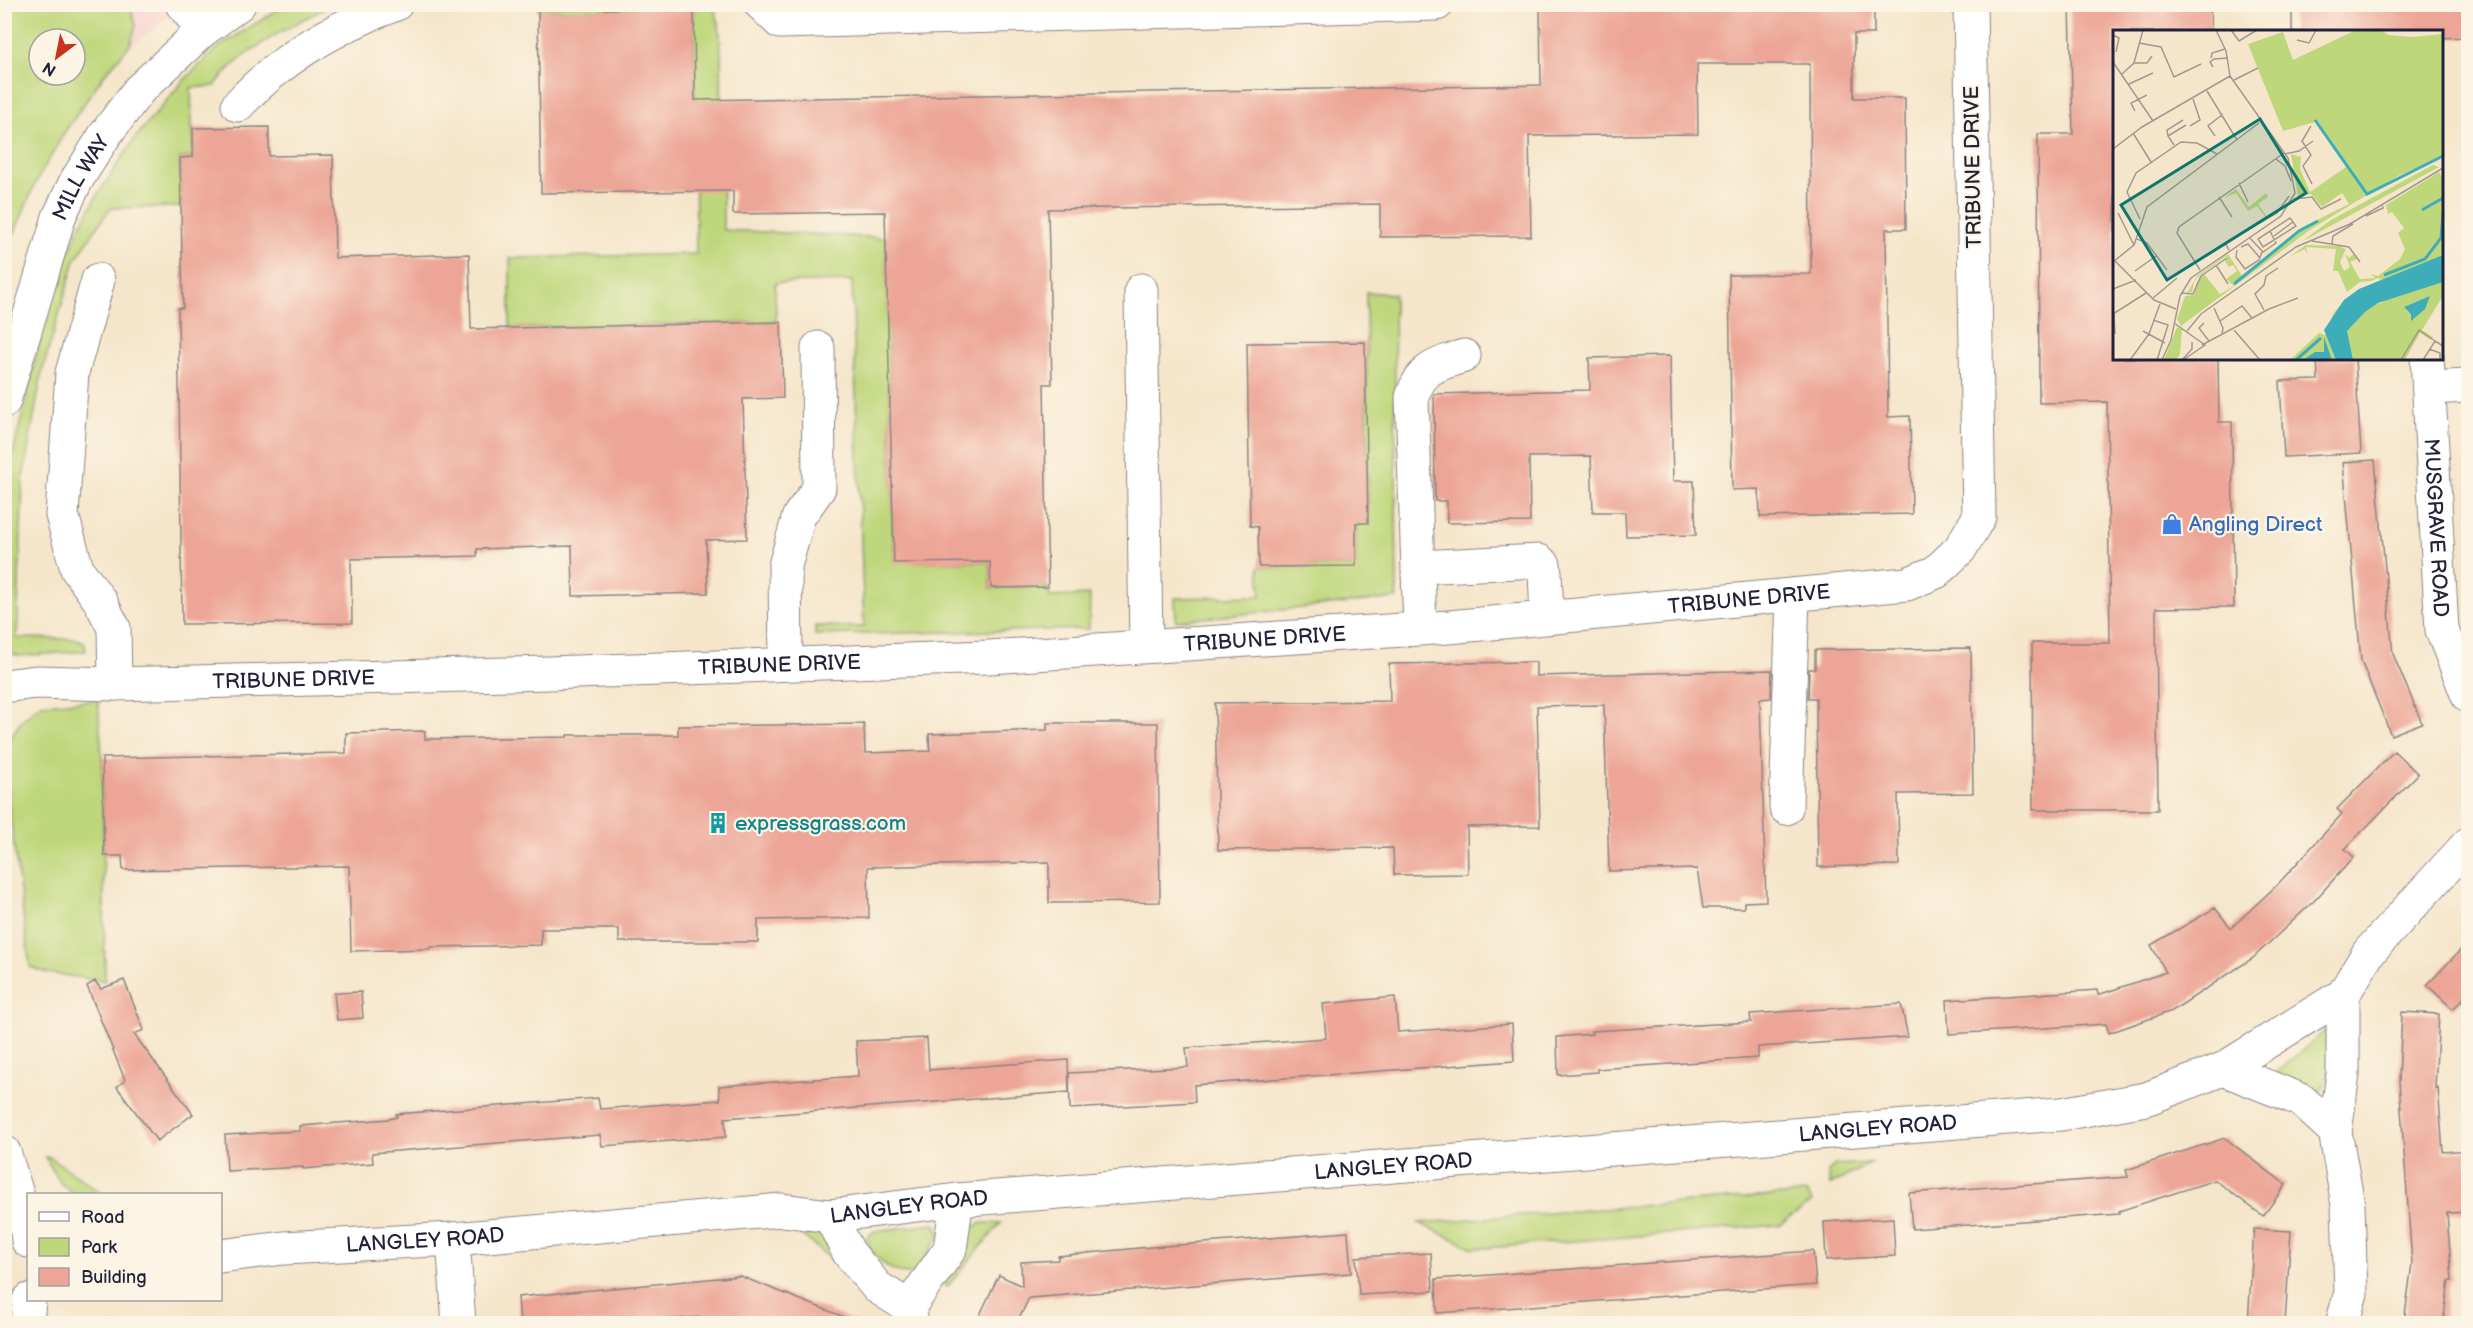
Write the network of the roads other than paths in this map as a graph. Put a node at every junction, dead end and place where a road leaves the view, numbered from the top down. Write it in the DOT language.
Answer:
graph roads {
  1 [pos="182,4"];
  2 [pos="239,4"];
  3 [pos="396,4"];
  4 [pos="761,4"];
  5 [pos="1437,4"];
  6 [pos="1970,4"];
  7 [pos="203,30"];
  8 [pos="238,105"];
  9 [pos="98,280"];
  10 [pos="1141,290"];
  11 [pos="818,348"];
  12 [pos="1464,356"];
  13 [pos="2428,374"];
  14 [pos="2469,386"];
  15 [pos="4,401"];
  16 [pos="1419,567"];
  17 [pos="1793,595"];
  18 [pos="1547,617"];
  19 [pos="1420,628"];
  20 [pos="1146,646"];
  21 [pos="786,664"];
  22 [pos="115,684"];
  23 [pos="4,686"];
  24 [pos="2469,696"];
  25 [pos="1786,808"];
  26 [pos="2469,844"];
  27 [pos="2343,995"];
  28 [pos="2223,1069"];
  29 [pos="2335,1131"];
  30 [pos="4,1152"];
  31 [pos="957,1200"];
  32 [pos="830,1216"];
  33 [pos="27,1232"];
  34 [pos="453,1239"];
  35 [pos="222,1256"];
  36 [pos="30,1301"];
  37 [pos="911,1315"];
  38 [pos="27,1323"];
  39 [pos="459,1323"];
  40 [pos="2342,1323"];
  1 -- 7 [label="street"];
  2 -- 7 [label="street, MILL WAY"];
  3 -- 8 [label="street"];
  4 -- 5 [label="street"];
  6 -- 17 [label="street, TRIBUNE DRIVE"];
  7 -- 15 [label="street, MILL WAY"];
  9 -- 22 [label="street"];
  10 -- 20 [label="street"];
  11 -- 21 [label="street"];
  12 -- 16 [label="street"];
  13 -- 14 [label="street, MUSGRAVE ROAD"];
  13 -- 24 [label="street, MUSGRAVE ROAD"];
  16 -- 18 [label="street"];
  16 -- 19 [label="street"];
  17 -- 18 [label="street, TRIBUNE DRIVE"];
  17 -- 25 [label="street"];
  18 -- 19 [label="street, TRIBUNE DRIVE"];
  19 -- 20 [label="street, TRIBUNE DRIVE"];
  20 -- 21 [label="street, TRIBUNE DRIVE"];
  21 -- 22 [label="street, TRIBUNE DRIVE"];
  22 -- 23 [label="street, TRIBUNE DRIVE"];
  26 -- 27 [label="street, LANGLEY ROAD"];
  27 -- 28 [label="street, LANGLEY ROAD"];
  27 -- 29 [label="street"];
  28 -- 29 [label="street"];
  28 -- 31 [label="street, LANGLEY ROAD"];
  29 -- 40 [label="street"];
  30 -- 33 [label="street"];
  31 -- 32 [label="street, LANGLEY ROAD"];
  31 -- 37 [label="street"];
  32 -- 34 [label="street, LANGLEY ROAD"];
  32 -- 37 [label="street"];
  34 -- 35 [label="street, LANGLEY ROAD"];
  34 -- 39 [label="street"];
  36 -- 38 [label="street"];
}
